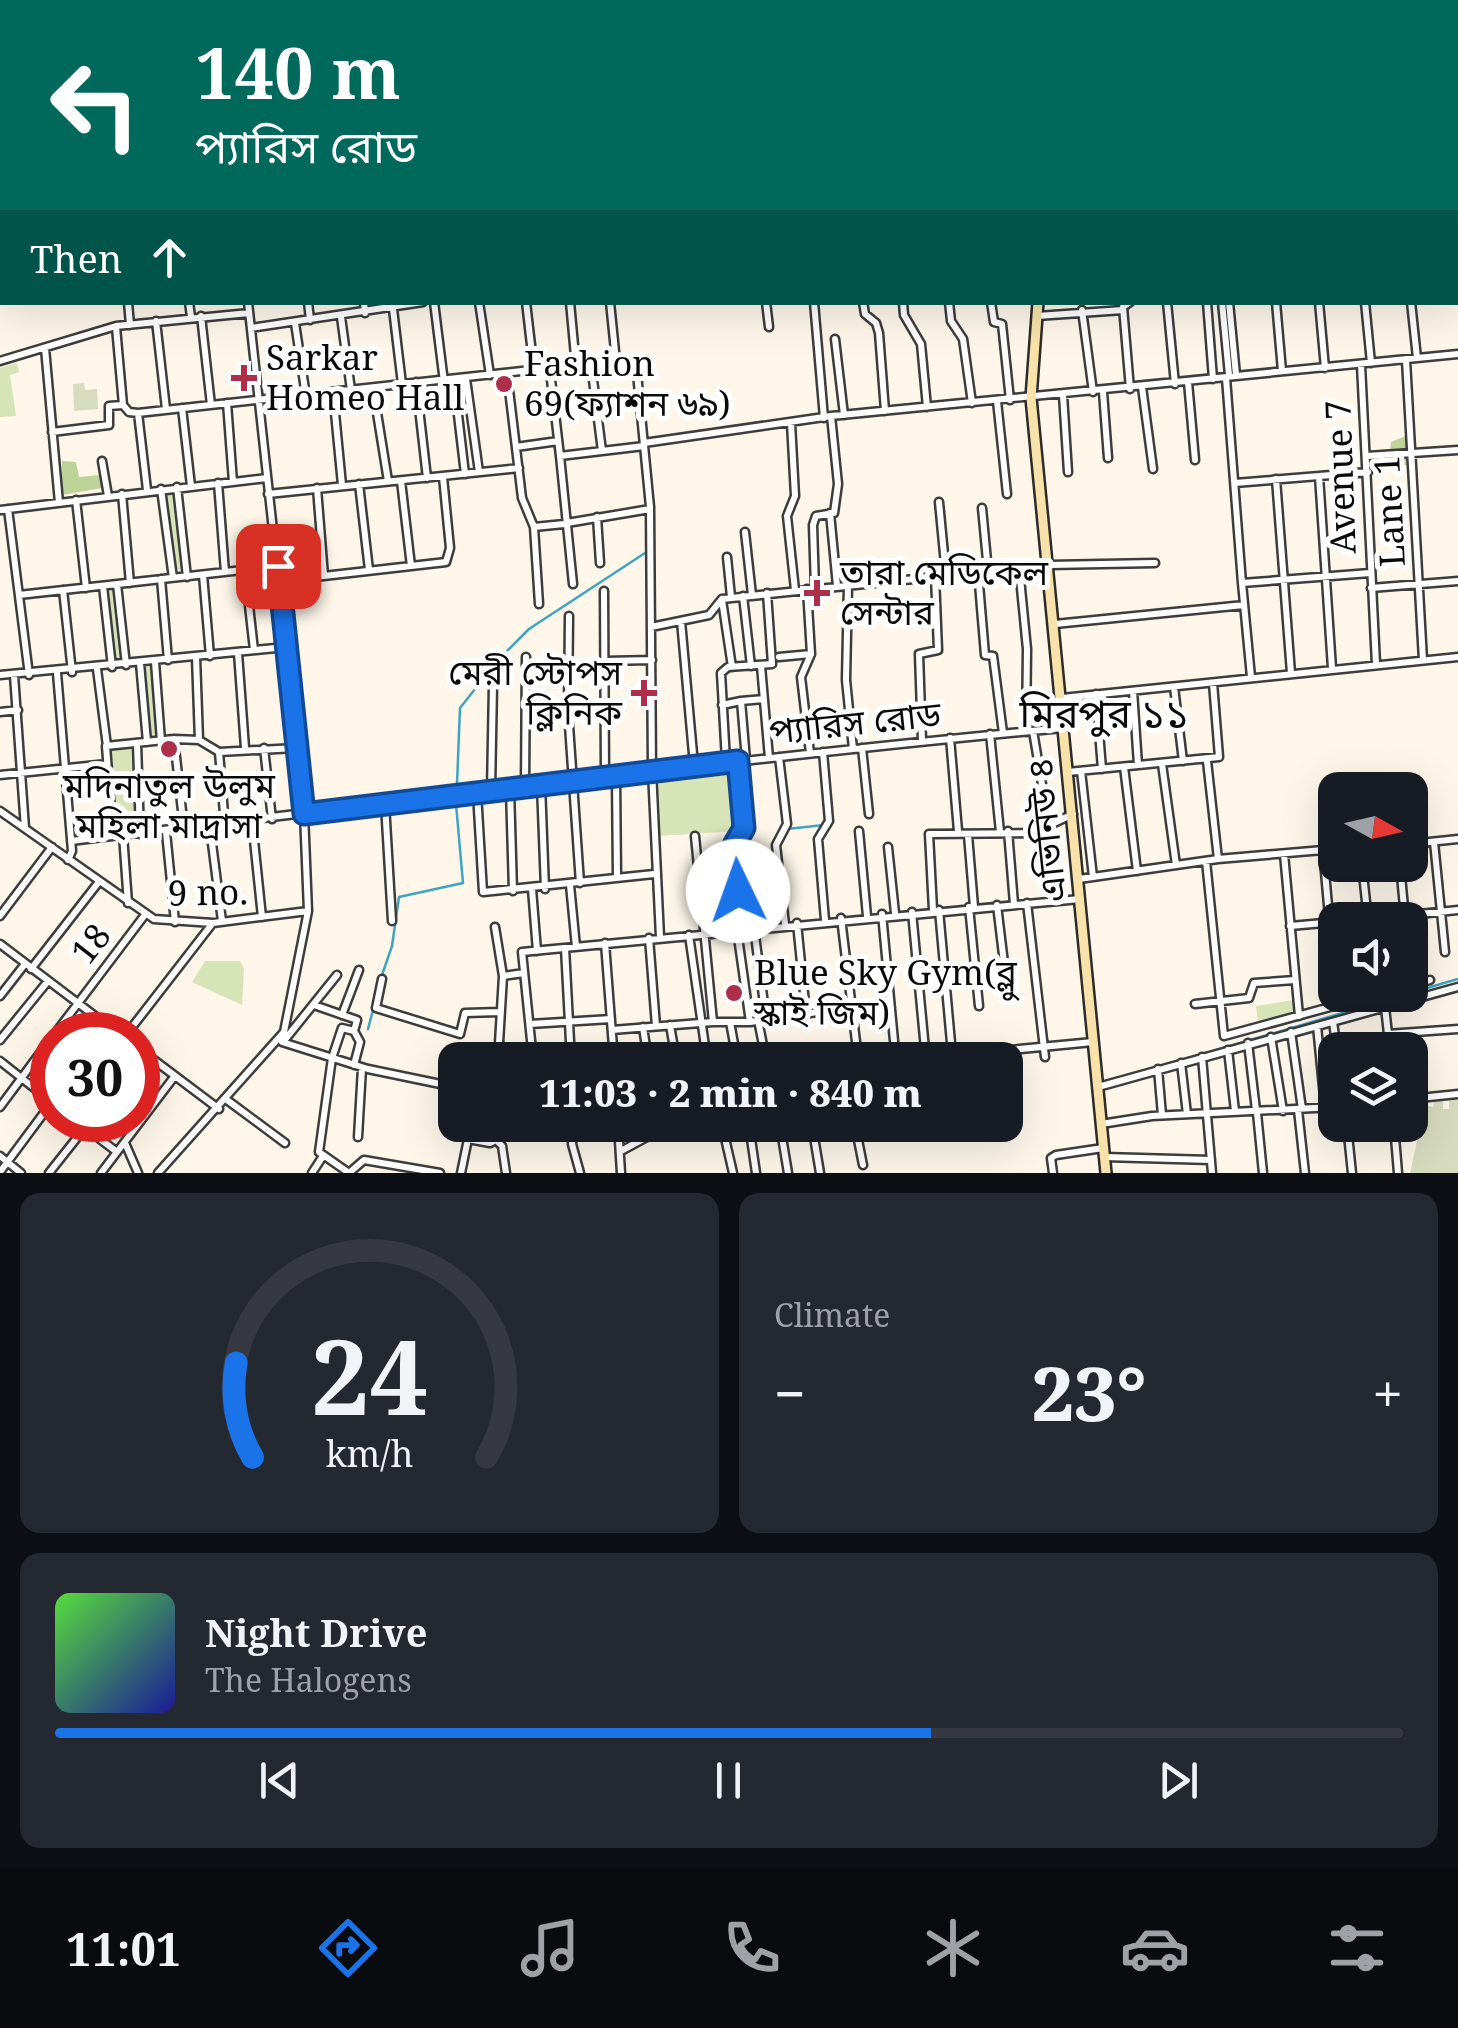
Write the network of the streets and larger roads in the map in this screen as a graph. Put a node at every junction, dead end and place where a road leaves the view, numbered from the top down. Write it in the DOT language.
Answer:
graph roads {
  1 [pos="128,305"];
  2 [pos="189,305"];
  3 [pos="248,305"];
  4 [pos="308,305"];
  5 [pos="364,305"];
  6 [pos="412,305"];
  7 [pos="434,305"];
  8 [pos="479,305"];
  9 [pos="526,305"];
  10 [pos="570,305"];
  11 [pos="610,305"];
  12 [pos="766,305"];
  13 [pos="814,305"];
  14 [pos="864,305"];
  15 [pos="902,305"];
  16 [pos="949,305"];
  17 [pos="991,305"];
  18 [pos="1038,305"];
  19 [pos="1127,305"];
  20 [pos="1167,305"];
  21 [pos="1207,305"];
  22 [pos="1222,305"];
  23 [pos="1230,305"];
  24 [pos="1276,305"];
  25 [pos="1318,305"];
  26 [pos="1364,305"];
  27 [pos="1411,305"];
  28 [pos="1091,306"];
  29 [pos="393,309"];
  30 [pos="1082,310"];
  31 [pos="1123,310"];
  32 [pos="249,312"];
  33 [pos="365,313"];
  34 [pos="201,316"];
  35 [pos="1037,316"];
  36 [pos="190,317"];
  37 [pos="341,317"];
  38 [pos="310,320"];
  39 [pos="156,321"];
  40 [pos="295,323"];
  41 [pos="130,325"];
  42 [pos="116,326"];
  43 [pos="769,327"];
  44 [pos="251,328"];
  45 [pos="834,340"];
  46 [pos="46,348"];
  47 [pos="1458,354"];
  48 [pos="1417,358"];
  49 [pos="1406,360"];
  50 [pos="0,361"];
  51 [pos="616,361"];
  52 [pos="1371,363"];
  53 [pos="591,364"];
  54 [pos="1361,364"];
  55 [pos="576,367"];
  56 [pos="1325,368"];
  57 [pos="534,370"];
  58 [pos="550,371"];
  59 [pos="1282,371"];
  60 [pos="506,373"];
  61 [pos="490,375"];
  62 [pos="1230,376"];
  63 [pos="466,379"];
  64 [pos="1213,379"];
  65 [pos="454,380"];
  66 [pos="416,382"];
  67 [pos="444,382"];
  68 [pos="1188,382"];
  69 [pos="402,384"];
  70 [pos="1175,384"];
  71 [pos="1142,387"];
  72 [pos="374,388"];
  73 [pos="1130,389"];
  74 [pos="351,390"];
  75 [pos="333,392"];
  76 [pos="1093,392"];
  77 [pos="1104,392"];
  78 [pos="1064,395"];
  79 [pos="306,396"];
  80 [pos="1032,398"];
  81 [pos="258,400"];
  82 [pos="1010,400"];
  83 [pos="998,401"];
  84 [pos="972,403"];
  85 [pos="227,404"];
  86 [pos="211,405"];
  87 [pos="123,406"];
  88 [pos="927,407"];
  89 [pos="182,408"];
  90 [pos="166,410"];
  91 [pos="885,411"];
  92 [pos="138,413"];
  93 [pos="844,415"];
  94 [pos="827,417"];
  95 [pos="791,423"];
  96 [pos="52,432"];
  97 [pos="558,441"];
  98 [pos="644,444"];
  99 [pos="516,446"];
  100 [pos="1458,450"];
  101 [pos="602,451"];
  102 [pos="1412,452"];
  103 [pos="560,456"];
  104 [pos="1368,456"];
  105 [pos="1108,458"];
  106 [pos="1195,460"];
  107 [pos="102,462"];
  108 [pos="519,468"];
  109 [pos="1154,469"];
  110 [pos="480,472"];
  111 [pos="1068,472"];
  112 [pos="1368,472"];
  113 [pos="465,474"];
  114 [pos="443,476"];
  115 [pos="1320,476"];
  116 [pos="267,478"];
  117 [pos="427,478"];
  118 [pos="1276,479"];
  119 [pos="388,480"];
  120 [pos="402,481"];
  121 [pos="233,482"];
  122 [pos="218,483"];
  123 [pos="1235,483"];
  124 [pos="342,484"];
  125 [pos="359,484"];
  126 [pos="191,486"];
  127 [pos="177,487"];
  128 [pos="162,488"];
  129 [pos="317,488"];
  130 [pos="147,490"];
  131 [pos="122,494"];
  132 [pos="268,494"];
  133 [pos="1007,494"];
  134 [pos="108,496"];
  135 [pos="76,500"];
  136 [pos="938,502"];
  137 [pos="59,503"];
  138 [pos="982,508"];
  139 [pos="650,509"];
  140 [pos="4,510"];
  141 [pos="830,513"];
  142 [pos="597,517"];
  143 [pos="565,524"];
  144 [pos="534,527"];
  145 [pos="744,532"];
  146 [pos="727,557"];
  147 [pos="1155,562"];
  148 [pos="600,563"];
  149 [pos="1049,565"];
  150 [pos="411,566"];
  151 [pos="274,567"];
  152 [pos="1019,568"];
  153 [pos="245,570"];
  154 [pos="369,570"];
  155 [pos="988,571"];
  156 [pos="225,572"];
  157 [pos="978,572"];
  158 [pos="1370,572"];
  159 [pos="203,575"];
  160 [pos="946,575"];
  161 [pos="187,576"];
  162 [pos="324,576"];
  163 [pos="935,576"];
  164 [pos="1326,577"];
  165 [pos="173,578"];
  166 [pos="161,580"];
  167 [pos="1283,580"];
  168 [pos="280,581"];
  169 [pos="1458,581"];
  170 [pos="130,583"];
  171 [pos="1242,583"];
  172 [pos="117,584"];
  173 [pos="573,584"];
  174 [pos="1419,585"];
  175 [pos="103,586"];
  176 [pos="837,586"];
  177 [pos="852,586"];
  178 [pos="86,588"];
  179 [pos="811,588"];
  180 [pos="1371,588"];
  181 [pos="63,590"];
  182 [pos="794,590"];
  183 [pos="604,591"];
  184 [pos="767,593"];
  185 [pos="19,594"];
  186 [pos="748,596"];
  187 [pos="727,598"];
  188 [pos="538,604"];
  189 [pos="1244,605"];
  190 [pos="569,616"];
  191 [pos="681,621"];
  192 [pos="1055,624"];
  193 [pos="652,627"];
  194 [pos="286,647"];
  195 [pos="254,650"];
  196 [pos="238,652"];
  197 [pos="811,654"];
  198 [pos="210,656"];
  199 [pos="196,657"];
  200 [pos="526,657"];
  201 [pos="779,657"];
  202 [pos="1458,657"];
  203 [pos="168,660"];
  204 [pos="652,660"];
  205 [pos="1423,660"];
  206 [pos="605,661"];
  207 [pos="155,662"];
  208 [pos="140,663"];
  209 [pos="1376,664"];
  210 [pos="126,665"];
  211 [pos="751,666"];
  212 [pos="761,666"];
  213 [pos="112,667"];
  214 [pos="732,667"];
  215 [pos="1332,668"];
  216 [pos="97,669"];
  217 [pos="72,672"];
  218 [pos="57,673"];
  219 [pos="1291,673"];
  220 [pos="14,674"];
  221 [pos="0,675"];
  222 [pos="29,675"];
  223 [pos="1250,677"];
  224 [pos="1213,683"];
  225 [pos="493,686"];
  226 [pos="1174,687"];
  227 [pos="1132,691"];
  228 [pos="1096,694"];
  229 [pos="764,698"];
  230 [pos="1062,698"];
  231 [pos="740,701"];
  232 [pos="722,705"];
  233 [pos="604,706"];
  234 [pos="527,708"];
  235 [pos="18,710"];
  236 [pos="568,710"];
  237 [pos="0,712"];
  238 [pos="1064,728"];
  239 [pos="1029,731"];
  240 [pos="1003,733"];
  241 [pos="990,734"];
  242 [pos="950,738"];
  243 [pos="174,739"];
  244 [pos="199,740"];
  245 [pos="161,741"];
  246 [pos="922,741"];
  247 [pos="147,742"];
  248 [pos="137,743"];
  249 [pos="106,746"];
  250 [pos="245,748"];
  251 [pos="264,748"];
  252 [pos="296,748"];
  253 [pos="858,748"];
  254 [pos="218,752"];
  255 [pos="824,752"];
  256 [pos="810,753"];
  257 [pos="779,756"];
  258 [pos="768,758"];
  259 [pos="742,760"];
  260 [pos="1183,761"];
  261 [pos="1207,761"];
  262 [pos="726,762"];
  263 [pos="107,764"];
  264 [pos="1162,764"];
  265 [pos="694,766"];
  266 [pos="1138,766"];
  267 [pos="1124,767"];
  268 [pos="63,768"];
  269 [pos="1102,769"];
  270 [pos="652,771"];
  271 [pos="1081,771"];
  272 [pos="22,772"];
  273 [pos="1068,772"];
  274 [pos="0,775"];
  275 [pos="616,776"];
  276 [pos="605,777"];
  277 [pos="574,781"];
  278 [pos="542,785"];
  279 [pos="525,787"];
  280 [pos="510,789"];
  281 [pos="491,791"];
  282 [pos="477,793"];
  283 [pos="385,804"];
  284 [pos="1074,813"];
  285 [pos="304,814"];
  286 [pos="869,814"];
  287 [pos="2,816"];
  288 [pos="272,819"];
  289 [pos="252,822"];
  290 [pos="225,826"];
  291 [pos="1048,826"];
  292 [pos="210,828"];
  293 [pos="26,829"];
  294 [pos="184,829"];
  295 [pos="858,830"];
  296 [pos="958,831"];
  297 [pos="1004,831"];
  298 [pos="166,832"];
  299 [pos="140,834"];
  300 [pos="123,835"];
  301 [pos="968,835"];
  302 [pos="113,836"];
  303 [pos="695,836"];
  304 [pos="1458,840"];
  305 [pos="71,841"];
  306 [pos="1428,842"];
  307 [pos="1434,842"];
  308 [pos="888,846"];
  309 [pos="52,847"];
  310 [pos="1318,851"];
  311 [pos="1284,854"];
  312 [pos="1218,859"];
  313 [pos="68,860"];
  314 [pos="1206,861"];
  315 [pos="1176,865"];
  316 [pos="1137,871"];
  317 [pos="654,874"];
  318 [pos="617,878"];
  319 [pos="1093,878"];
  320 [pos="1079,879"];
  321 [pos="98,883"];
  322 [pos="580,883"];
  323 [pos="570,885"];
  324 [pos="544,888"];
  325 [pos="532,890"];
  326 [pos="513,891"];
  327 [pos="1081,899"];
  328 [pos="1026,903"];
  329 [pos="1014,904"];
  330 [pos="128,905"];
  331 [pos="997,905"];
  332 [pos="972,907"];
  333 [pos="936,910"];
  334 [pos="1458,910"];
  335 [pos="308,911"];
  336 [pos="912,912"];
  337 [pos="1442,912"];
  338 [pos="895,913"];
  339 [pos="882,914"];
  340 [pos="1428,914"];
  341 [pos="0,916"];
  342 [pos="144,916"];
  343 [pos="867,916"];
  344 [pos="262,917"];
  345 [pos="841,918"];
  346 [pos="825,920"];
  347 [pos="392,921"];
  348 [pos="175,922"];
  349 [pos="217,922"];
  350 [pos="797,923"];
  351 [pos="1318,923"];
  352 [pos="785,924"];
  353 [pos="1290,926"];
  354 [pos="495,927"];
  355 [pos="754,928"];
  356 [pos="740,929"];
  357 [pos="704,933"];
  358 [pos="688,935"];
  359 [pos="660,937"];
  360 [pos="650,938"];
  361 [pos="0,944"];
  362 [pos="605,944"];
  363 [pos="576,946"];
  364 [pos="565,948"];
  365 [pos="537,951"];
  366 [pos="1444,952"];
  367 [pos="28,966"];
  368 [pos="358,970"];
  369 [pos="524,973"];
  370 [pos="337,975"];
  371 [pos="503,976"];
  372 [pos="382,979"];
  373 [pos="1295,980"];
  374 [pos="48,981"];
  375 [pos="1458,987"];
  376 [pos="1007,988"];
  377 [pos="1428,995"];
  378 [pos="0,996"];
  379 [pos="77,1003"];
  380 [pos="1195,1004"];
  381 [pos="314,1005"];
  382 [pos="979,1006"];
  383 [pos="891,1008"];
  384 [pos="851,1010"];
  385 [pos="1318,1011"];
  386 [pos="70,1012"];
  387 [pos="89,1012"];
  388 [pos="142,1012"];
  389 [pos="500,1012"];
  390 [pos="806,1012"];
  391 [pos="1368,1012"];
  392 [pos="1386,1012"];
  393 [pos="342,1015"];
  394 [pos="1299,1016"];
  395 [pos="611,1019"];
  396 [pos="758,1020"];
  397 [pos="569,1022"];
  398 [pos="700,1022"];
  399 [pos="713,1022"];
  400 [pos="730,1022"];
  401 [pos="1333,1022"];
  402 [pos="530,1024"];
  403 [pos="670,1025"];
  404 [pos="656,1026"];
  405 [pos="1317,1026"];
  406 [pos="643,1028"];
  407 [pos="1458,1029"];
  408 [pos="612,1030"];
  409 [pos="354,1031"];
  410 [pos="1291,1032"];
  411 [pos="1334,1032"];
  412 [pos="1318,1036"];
  413 [pos="1271,1037"];
  414 [pos="0,1040"];
  415 [pos="894,1040"];
  416 [pos="279,1042"];
  417 [pos="499,1042"];
  418 [pos="532,1042"];
  419 [pos="570,1042"];
  420 [pos="613,1042"];
  421 [pos="645,1042"];
  422 [pos="673,1042"];
  423 [pos="704,1042"];
  424 [pos="734,1042"];
  425 [pos="762,1042"];
  426 [pos="856,1042"];
  427 [pos="924,1042"];
  428 [pos="951,1042"];
  429 [pos="1093,1042"];
  430 [pos="1248,1043"];
  431 [pos="1044,1046"];
  432 [pos="1023,1048"];
  433 [pos="1228,1050"];
  434 [pos="1045,1057"];
  435 [pos="1202,1057"];
  436 [pos="332,1058"];
  437 [pos="0,1060"];
  438 [pos="1181,1063"];
  439 [pos="358,1066"];
  440 [pos="30,1067"];
  441 [pos="160,1068"];
  442 [pos="1158,1069"];
  443 [pos="22,1078"];
  444 [pos="174,1078"];
  445 [pos="438,1083"];
  446 [pos="30,1084"];
  447 [pos="1097,1087"];
  448 [pos="1458,1094"];
  449 [pos="1428,1097"];
  450 [pos="227,1100"];
  451 [pos="0,1107"];
  452 [pos="1318,1108"];
  453 [pos="218,1109"];
  454 [pos="1300,1109"];
  455 [pos="1235,1111"];
  456 [pos="1283,1111"];
  457 [pos="1210,1112"];
  458 [pos="1256,1112"];
  459 [pos="1187,1114"];
  460 [pos="1162,1115"];
  461 [pos="1099,1124"];
  462 [pos="30,1128"];
  463 [pos="358,1137"];
  464 [pos="74,1142"];
  465 [pos="106,1142"];
  466 [pos="467,1142"];
  467 [pos="498,1142"];
  468 [pos="572,1142"];
  469 [pos="620,1142"];
  470 [pos="638,1142"];
  471 [pos="726,1142"];
  472 [pos="751,1142"];
  473 [pos="783,1142"];
  474 [pos="815,1142"];
  475 [pos="858,1142"];
  476 [pos="1349,1142"];
  477 [pos="1395,1142"];
  478 [pos="124,1143"];
  479 [pos="285,1143"];
  480 [pos="621,1151"];
  481 [pos="116,1152"];
  482 [pos="1103,1153"];
  483 [pos="323,1156"];
  484 [pos="4,1159"];
  485 [pos="1211,1160"];
  486 [pos="863,1165"];
  487 [pos="0,1172"];
  488 [pos="581,1172"];
  489 [pos="22,1173"];
  490 [pos="49,1173"];
  491 [pos="101,1173"];
  492 [pos="138,1173"];
  493 [pos="158,1173"];
  494 [pos="312,1173"];
  495 [pos="440,1173"];
  496 [pos="461,1173"];
  497 [pos="506,1173"];
  498 [pos="621,1173"];
  499 [pos="733,1173"];
  500 [pos="756,1173"];
  501 [pos="788,1173"];
  502 [pos="820,1173"];
  503 [pos="1053,1173"];
  504 [pos="1106,1173"];
  505 [pos="1212,1173"];
  506 [pos="1262,1173"];
  507 [pos="1305,1173"];
  508 [pos="1352,1173"];
  509 [pos="1398,1173"];
  1 -- 41 [label="street"];
  2 -- 36 [label="street"];
  3 -- 32 [label="street"];
  4 -- 38 [label="street"];
  5 -- 33 [label="street"];
  6 -- 29 [label="street"];
  7 -- 67 [label="street"];
  8 -- 61 [label="street"];
  9 -- 57 [label="street"];
  10 -- 55 [label="street"];
  11 -- 51 [label="street"];
  12 -- 43 [label="street"];
  13 -- 94 [label="street"];
  14 -- 91 [label="street"];
  15 -- 88 [label="street"];
  16 -- 84 [label="street"];
  17 -- 82 [label="street"];
  18 -- 35 [label="street, এভিনিউ ৪"];
  19 -- 31 [label="street"];
  20 -- 70 [label="street"];
  21 -- 64 [label="street"];
  22 -- 62 [label="street"];
  23 -- 62 [label="street"];
  24 -- 59 [label="street"];
  25 -- 56 [label="street"];
  26 -- 52 [label="street"];
  27 -- 48 [label="street"];
  28 -- 30 [label="street"];
  28 -- 31 [label="street"];
  29 -- 33 [label="street"];
  29 -- 69 [label="street"];
  30 -- 35 [label="street"];
  30 -- 76 [label="street"];
  31 -- 73 [label="street"];
  32 -- 34 [label="street"];
  32 -- 44 [label="street"];
  33 -- 37 [label="street"];
  34 -- 36 [label="street"];
  34 -- 86 [label="street"];
  35 -- 80 [label="street, এভিনিউ ৪"];
  36 -- 39 [label="street"];
  37 -- 38 [label="street"];
  37 -- 74 [label="street"];
  38 -- 40 [label="street"];
  39 -- 41 [label="street"];
  39 -- 90 [label="street"];
  40 -- 44 [label="street"];
  40 -- 79 [label="street"];
  41 -- 42 [label="street"];
  42 -- 46 [label="street"];
  42 -- 87 [label="street"];
  44 -- 81 [label="street"];
  45 -- 93 [label="street"];
  46 -- 50 [label="street"];
  46 -- 96 [label="street"];
  47 -- 48 [label="street"];
  48 -- 49 [label="street"];
  49 -- 52 [label="street"];
  49 -- 102 [label="street, Lane 1"];
  51 -- 53 [label="street"];
  51 -- 98 [label="street"];
  52 -- 54 [label="street"];
  53 -- 55 [label="street"];
  53 -- 101 [label="street"];
  54 -- 56 [label="street"];
  54 -- 104 [label="street, Avenue 7"];
  55 -- 58 [label="street"];
  56 -- 59 [label="street"];
  57 -- 58 [label="street"];
  57 -- 60 [label="street"];
  58 -- 97 [label="street"];
  59 -- 62 [label="street"];
  60 -- 61 [label="street"];
  60 -- 99 [label="street"];
  61 -- 63 [label="street"];
  62 -- 64 [label="street"];
  62 -- 123 [label="street"];
  63 -- 65 [label="street"];
  63 -- 110 [label="street"];
  64 -- 68 [label="street"];
  65 -- 67 [label="street"];
  65 -- 113 [label="street"];
  66 -- 67 [label="street"];
  66 -- 69 [label="street"];
  66 -- 117 [label="street"];
  68 -- 70 [label="street"];
  68 -- 106 [label="street"];
  69 -- 72 [label="street"];
  70 -- 71 [label="street"];
  71 -- 73 [label="street"];
  71 -- 109 [label="street"];
  72 -- 74 [label="street"];
  72 -- 119 [label="street"];
  73 -- 77 [label="street"];
  74 -- 75 [label="street"];
  75 -- 79 [label="street"];
  75 -- 124 [label="street"];
  76 -- 77 [label="street"];
  76 -- 78 [label="street"];
  77 -- 105 [label="street"];
  78 -- 80 [label="street"];
  78 -- 111 [label="street"];
  79 -- 81 [label="street"];
  80 -- 82 [label="street"];
  80 -- 149 [label="street, এভিনিউ ৪"];
  81 -- 85 [label="street"];
  81 -- 116 [label="street"];
  82 -- 83 [label="street"];
  83 -- 84 [label="street"];
  83 -- 133 [label="street"];
  84 -- 88 [label="street"];
  85 -- 86 [label="street"];
  85 -- 121 [label="street"];
  86 -- 89 [label="street"];
  87 -- 92 [label="street"];
  87 -- 96 [label="street"];
  88 -- 91 [label="street"];
  89 -- 90 [label="street"];
  89 -- 126 [label="street"];
  90 -- 92 [label="street"];
  91 -- 93 [label="street"];
  92 -- 130 [label="street"];
  93 -- 94 [label="street"];
  94 -- 95 [label="street"];
  94 -- 141 [label="street"];
  95 -- 98 [label="street"];
  95 -- 182 [label="street"];
  96 -- 137 [label="street"];
  97 -- 99 [label="street"];
  97 -- 103 [label="street"];
  98 -- 101 [label="street"];
  98 -- 139 [label="street"];
  99 -- 108 [label="street"];
  100 -- 102 [label="street"];
  101 -- 103 [label="street"];
  102 -- 104 [label="street"];
  102 -- 174 [label="street, Lane 1"];
  103 -- 143 [label="street"];
  104 -- 112 [label="street, Avenue 7"];
  107 -- 134 [label="street"];
  108 -- 110 [label="street"];
  108 -- 144 [label="street"];
  110 -- 113 [label="street"];
  112 -- 115 [label="street"];
  112 -- 158 [label="street, Avenue 7"];
  113 -- 114 [label="street"];
  114 -- 117 [label="street"];
  114 -- 150 [label="street"];
  115 -- 118 [label="street"];
  115 -- 164 [label="street"];
  116 -- 121 [label="street"];
  116 -- 132 [label="street"];
  117 -- 120 [label="street"];
  118 -- 123 [label="street"];
  118 -- 167 [label="street"];
  119 -- 120 [label="street"];
  119 -- 125 [label="street"];
  120 -- 150 [label="street"];
  121 -- 122 [label="street"];
  122 -- 126 [label="street"];
  122 -- 156 [label="street"];
  123 -- 171 [label="street"];
  124 -- 125 [label="street"];
  124 -- 129 [label="street"];
  125 -- 154 [label="street"];
  126 -- 127 [label="street"];
  127 -- 128 [label="street"];
  127 -- 161 [label="street"];
  128 -- 130 [label="street"];
  128 -- 165 [label="street"];
  129 -- 132 [label="street"];
  129 -- 162 [label="street"];
  130 -- 131 [label="street"];
  131 -- 134 [label="street"];
  131 -- 170 [label="street"];
  132 -- 151 [label="street"];
  134 -- 135 [label="street"];
  135 -- 137 [label="street"];
  135 -- 178 [label="street"];
  136 -- 160 [label="street"];
  137 -- 140 [label="street"];
  138 -- 155 [label="street"];
  139 -- 142 [label="street"];
  139 -- 193 [label="street"];
  140 -- 185 [label="street"];
  141 -- 176 [label="street"];
  141 -- 179 [label="street"];
  142 -- 143 [label="street"];
  142 -- 148 [label="street"];
  143 -- 144 [label="street"];
  143 -- 173 [label="street"];
  144 -- 188 [label="street"];
  145 -- 186 [label="street"];
  146 -- 187 [label="street"];
  147 -- 149 [label="street"];
  149 -- 152 [label="street"];
  149 -- 192 [label="street, এভিনিউ ৪"];
  150 -- 154 [label="street"];
  151 -- 153 [label="street"];
  151 -- 168 [label="street"];
  152 -- 155 [label="street"];
  152 -- 239 [label="street"];
  153 -- 156 [label="street"];
  153 -- 195 [label="street"];
  154 -- 162 [label="street"];
  155 -- 157 [label="street"];
  156 -- 159 [label="street"];
  157 -- 160 [label="street"];
  157 -- 240 [label="street"];
  158 -- 164 [label="street"];
  158 -- 180 [label="street, Avenue 7"];
  159 -- 161 [label="street"];
  159 -- 198 [label="street"];
  160 -- 163 [label="street"];
  161 -- 165 [label="street"];
  162 -- 168 [label="street"];
  163 -- 177 [label="street"];
  163 -- 246 [label="street"];
  164 -- 167 [label="street"];
  164 -- 215 [label="street"];
  165 -- 166 [label="street"];
  166 -- 170 [label="street"];
  166 -- 203 [label="street"];
  167 -- 171 [label="street"];
  167 -- 219 [label="street"];
  168 -- 194 [label="street"];
  169 -- 174 [label="street"];
  170 -- 172 [label="street"];
  171 -- 189 [label="street"];
  172 -- 175 [label="street"];
  172 -- 210 [label="street"];
  174 -- 180 [label="street"];
  174 -- 205 [label="street, Lane 1"];
  175 -- 178 [label="street"];
  175 -- 213 [label="street"];
  176 -- 177 [label="street"];
  176 -- 179 [label="street"];
  177 -- 253 [label="street"];
  178 -- 181 [label="street"];
  179 -- 182 [label="street"];
  179 -- 197 [label="street"];
  180 -- 209 [label="street, Avenue 7"];
  181 -- 185 [label="street"];
  181 -- 217 [label="street"];
  182 -- 184 [label="street"];
  183 -- 206 [label="street"];
  184 -- 186 [label="street"];
  184 -- 212 [label="street"];
  185 -- 222 [label="street"];
  186 -- 187 [label="street"];
  186 -- 211 [label="street"];
  187 -- 191 [label="street"];
  187 -- 214 [label="street"];
  189 -- 192 [label="street"];
  189 -- 223 [label="street"];
  190 -- 236 [label="street"];
  191 -- 193 [label="street"];
  191 -- 265 [label="street"];
  192 -- 230 [label="street, এভিনিউ ৪"];
  193 -- 204 [label="street"];
  194 -- 195 [label="street"];
  194 -- 252 [label="street"];
  195 -- 196 [label="street"];
  196 -- 198 [label="street"];
  196 -- 250 [label="street"];
  197 -- 201 [label="street"];
  197 -- 256 [label="street"];
  198 -- 199 [label="street"];
  199 -- 203 [label="street"];
  199 -- 244 [label="street"];
  200 -- 234 [label="street"];
  202 -- 205 [label="street"];
  203 -- 207 [label="street"];
  204 -- 206 [label="street"];
  204 -- 270 [label="street"];
  205 -- 209 [label="street"];
  206 -- 233 [label="street"];
  207 -- 208 [label="street"];
  207 -- 245 [label="street"];
  208 -- 210 [label="street"];
  208 -- 247 [label="street"];
  209 -- 215 [label="street"];
  210 -- 213 [label="street"];
  211 -- 212 [label="street"];
  211 -- 214 [label="street"];
  212 -- 229 [label="street"];
  213 -- 216 [label="street"];
  214 -- 232 [label="street"];
  215 -- 219 [label="street"];
  216 -- 217 [label="street"];
  216 -- 249 [label="street"];
  217 -- 218 [label="street"];
  218 -- 222 [label="street"];
  218 -- 268 [label="street"];
  219 -- 223 [label="street"];
  220 -- 221 [label="street"];
  220 -- 222 [label="street"];
  220 -- 235 [label="street"];
  223 -- 224 [label="street"];
  224 -- 226 [label="street"];
  224 -- 261 [label="street"];
  225 -- 281 [label="street"];
  226 -- 227 [label="street"];
  226 -- 260 [label="street"];
  227 -- 228 [label="street"];
  227 -- 266 [label="street"];
  228 -- 230 [label="street"];
  228 -- 269 [label="street"];
  229 -- 231 [label="street"];
  229 -- 258 [label="street"];
  230 -- 238 [label="street, এভিনিউ ৪"];
  231 -- 232 [label="street"];
  231 -- 259 [label="street"];
  232 -- 262 [label="street"];
  233 -- 236 [label="street"];
  233 -- 276 [label="street"];
  234 -- 236 [label="street"];
  234 -- 279 [label="street"];
  235 -- 237 [label="street"];
  235 -- 272 [label="street"];
  236 -- 277 [label="street"];
  238 -- 239 [label="street, প্যারিস রোড"];
  238 -- 273 [label="street, এভিনিউ ৪"];
  239 -- 240 [label="street, প্যারিস রোড"];
  239 -- 291 [label="street"];
  240 -- 241 [label="street, প্যারিস রোড"];
  241 -- 242 [label="street, প্যারিস রোড"];
  241 -- 297 [label="street"];
  242 -- 246 [label="street, প্যারিস রোড"];
  242 -- 296 [label="street"];
  243 -- 244 [label="street"];
  243 -- 245 [label="street"];
  243 -- 294 [label="street"];
  244 -- 254 [label="street"];
  245 -- 247 [label="street"];
  246 -- 253 [label="street, প্যারিস রোড"];
  247 -- 248 [label="street"];
  248 -- 249 [label="street"];
  248 -- 299 [label="street"];
  249 -- 263 [label="street"];
  250 -- 251 [label="street"];
  250 -- 254 [label="street"];
  251 -- 252 [label="street"];
  251 -- 288 [label="street"];
  252 -- 285 [label="street"];
  253 -- 255 [label="street, প্যারিস রোড"];
  253 -- 286 [label="street"];
  254 -- 290 [label="street"];
  255 -- 256 [label="street, প্যারিস রোড"];
  255 -- 346 [label="street"];
  256 -- 257 [label="street, প্যারিস রোড"];
  257 -- 258 [label="street, প্যারিস রোড"];
  257 -- 352 [label="street"];
  258 -- 259 [label="street, প্যারিস রোড"];
  259 -- 262 [label="street, প্যারিস রোড"];
  259 -- 356 [label="street"];
  260 -- 261 [label="street"];
  260 -- 264 [label="street"];
  261 -- 312 [label="street"];
  262 -- 265 [label="street, প্যারিস রোড"];
  263 -- 268 [label="street"];
  263 -- 302 [label="street"];
  264 -- 266 [label="street"];
  264 -- 315 [label="street"];
  265 -- 270 [label="street, প্যারিস রোড"];
  266 -- 267 [label="street"];
  267 -- 269 [label="street"];
  267 -- 316 [label="street"];
  268 -- 272 [label="street"];
  268 -- 305 [label="street"];
  269 -- 271 [label="street"];
  270 -- 275 [label="street, প্যারিস রোড"];
  270 -- 317 [label="street"];
  271 -- 273 [label="street"];
  271 -- 319 [label="street"];
  272 -- 274 [label="street"];
  272 -- 293 [label="street"];
  273 -- 284 [label="street, এভিনিউ ৪"];
  275 -- 276 [label="street, প্যারিস রোড"];
  275 -- 318 [label="street"];
  276 -- 277 [label="street, প্যারিস রোড"];
  277 -- 278 [label="street, প্যারিস রোড"];
  277 -- 322 [label="street"];
  278 -- 279 [label="street, প্যারিস রোড"];
  278 -- 324 [label="street"];
  279 -- 280 [label="street, প্যারিস রোড"];
  280 -- 281 [label="street, প্যারিস রোড"];
  280 -- 326 [label="street"];
  281 -- 282 [label="street, প্যারিস রোড"];
  282 -- 283 [label="street, প্যারিস রোড"];
  282 -- 326 [label="street"];
  283 -- 285 [label="street, প্যারিস রোড"];
  283 -- 347 [label="street"];
  284 -- 291 [label="street"];
  284 -- 320 [label="street, এভিনিউ ৪"];
  285 -- 288 [label="street, প্যারিস রোড"];
  285 -- 335 [label="street"];
  287 -- 293 [label="street, 9 no."];
  288 -- 289 [label="street, প্যারিস রোড"];
  289 -- 290 [label="street, প্যারিস রোড"];
  289 -- 344 [label="street"];
  290 -- 292 [label="street, প্যারিস রোড"];
  291 -- 297 [label="street"];
  292 -- 294 [label="street, প্যারিস রোড"];
  292 -- 349 [label="street"];
  293 -- 309 [label="street, 9 no."];
  294 -- 298 [label="street, প্যারিস রোড"];
  295 -- 343 [label="street"];
  296 -- 301 [label="street"];
  296 -- 333 [label="street"];
  297 -- 301 [label="street"];
  297 -- 329 [label="street"];
  298 -- 299 [label="street, প্যারিস রোড"];
  298 -- 348 [label="street"];
  299 -- 300 [label="street, প্যারিস রোড"];
  300 -- 302 [label="street, প্যারিস রোড"];
  300 -- 330 [label="street"];
  301 -- 332 [label="street"];
  302 -- 305 [label="street, প্যারিস রোড"];
  303 -- 357 [label="street"];
  304 -- 307 [label="street"];
  305 -- 313 [label="street"];
  306 -- 307 [label="street"];
  307 -- 337 [label="street"];
  308 -- 338 [label="street"];
  309 -- 313 [label="street, 9 no."];
  309 -- 341 [label="street"];
  310 -- 311 [label="street"];
  311 -- 312 [label="street"];
  311 -- 353 [label="street"];
  312 -- 314 [label="street"];
  313 -- 321 [label="street, 9 no."];
  314 -- 315 [label="street"];
  314 -- 394 [label="street"];
  315 -- 316 [label="street"];
  316 -- 319 [label="street"];
  317 -- 318 [label="street"];
  317 -- 359 [label="street"];
  318 -- 322 [label="street"];
  319 -- 320 [label="street"];
  320 -- 327 [label="street, এভিনিউ ৪"];
  321 -- 330 [label="street, 9 no."];
  321 -- 367 [label="street"];
  322 -- 323 [label="street"];
  323 -- 324 [label="street"];
  323 -- 363 [label="street"];
  324 -- 325 [label="street"];
  325 -- 326 [label="street"];
  325 -- 365 [label="street"];
  327 -- 328 [label="street"];
  327 -- 429 [label="street, এভিনিউ ৪"];
  328 -- 329 [label="street"];
  328 -- 431 [label="street"];
  329 -- 331 [label="street"];
  330 -- 342 [label="street, 9 no."];
  331 -- 332 [label="street"];
  331 -- 376 [label="street"];
  332 -- 333 [label="street"];
  332 -- 382 [label="street"];
  333 -- 336 [label="street"];
  333 -- 428 [label="street"];
  334 -- 337 [label="street"];
  335 -- 344 [label="street, 9 no."];
  335 -- 416 [label="street"];
  336 -- 338 [label="street"];
  336 -- 427 [label="street"];
  337 -- 340 [label="street"];
  337 -- 366 [label="street"];
  338 -- 339 [label="street"];
  339 -- 343 [label="street"];
  339 -- 383 [label="street"];
  342 -- 348 [label="street, 9 no."];
  342 -- 379 [label="street, 18"];
  343 -- 345 [label="street"];
  344 -- 349 [label="street, 9 no."];
  345 -- 346 [label="street"];
  345 -- 384 [label="street"];
  346 -- 350 [label="street"];
  348 -- 349 [label="street, 9 no."];
  349 -- 388 [label="street"];
  350 -- 352 [label="street"];
  350 -- 390 [label="street"];
  351 -- 353 [label="street"];
  352 -- 355 [label="street"];
  353 -- 373 [label="street"];
  354 -- 371 [label="street"];
  355 -- 356 [label="street"];
  355 -- 396 [label="street"];
  356 -- 357 [label="street"];
  356 -- 396 [label="street"];
  357 -- 358 [label="street"];
  357 -- 399 [label="street"];
  358 -- 359 [label="street"];
  358 -- 398 [label="street"];
  359 -- 360 [label="street"];
  360 -- 362 [label="street"];
  360 -- 404 [label="street"];
  361 -- 367 [label="street"];
  362 -- 363 [label="street"];
  362 -- 395 [label="street"];
  363 -- 364 [label="street"];
  364 -- 365 [label="street"];
  364 -- 397 [label="street"];
  365 -- 369 [label="street"];
  367 -- 374 [label="street"];
  367 -- 378 [label="street"];
  368 -- 393 [label="street"];
  369 -- 371 [label="street"];
  369 -- 402 [label="street"];
  370 -- 381 [label="street"];
  371 -- 389 [label="street"];
  372 -- 389 [label="street"];
  373 -- 380 [label="street"];
  373 -- 394 [label="street"];
  374 -- 379 [label="street"];
  374 -- 414 [label="street"];
  375 -- 377 [label="street"];
  379 -- 386 [label="street, 18"];
  379 -- 387 [label="street"];
  381 -- 393 [label="street"];
  381 -- 416 [label="street"];
  383 -- 384 [label="street"];
  383 -- 415 [label="street"];
  384 -- 390 [label="street"];
  384 -- 426 [label="street"];
  385 -- 394 [label="street"];
  389 -- 417 [label="street"];
  390 -- 396 [label="street"];
  391 -- 401 [label="street"];
  392 -- 407 [label="street"];
  393 -- 409 [label="street"];
  395 -- 397 [label="street"];
  395 -- 408 [label="street"];
  396 -- 400 [label="street"];
  396 -- 425 [label="street"];
  397 -- 402 [label="street"];
  397 -- 419 [label="street"];
  398 -- 399 [label="street"];
  398 -- 403 [label="street"];
  398 -- 423 [label="street"];
  399 -- 400 [label="street"];
  400 -- 424 [label="street"];
  401 -- 405 [label="street"];
  401 -- 411 [label="street"];
  402 -- 418 [label="street"];
  403 -- 404 [label="street"];
  403 -- 422 [label="street"];
  404 -- 406 [label="street"];
  405 -- 410 [label="street"];
  405 -- 412 [label="street"];
  406 -- 408 [label="street"];
  406 -- 421 [label="street"];
  408 -- 420 [label="street"];
  409 -- 436 [label="street"];
  409 -- 439 [label="street"];
  410 -- 413 [label="street"];
  410 -- 454 [label="street"];
  413 -- 430 [label="street"];
  413 -- 456 [label="street"];
  416 -- 436 [label="street"];
  416 -- 450 [label="street"];
  429 -- 431 [label="street"];
  429 -- 447 [label="street, এভিনিউ ৪"];
  430 -- 433 [label="street"];
  430 -- 458 [label="street"];
  431 -- 432 [label="street"];
  431 -- 434 [label="street"];
  433 -- 435 [label="street"];
  433 -- 455 [label="street"];
  435 -- 438 [label="street"];
  435 -- 457 [label="street"];
  436 -- 439 [label="street"];
  436 -- 483 [label="street"];
  437 -- 443 [label="street"];
  438 -- 442 [label="street"];
  438 -- 459 [label="street"];
  439 -- 445 [label="street"];
  439 -- 463 [label="street"];
  440 -- 443 [label="street, 18"];
  441 -- 444 [label="street"];
  442 -- 447 [label="street"];
  442 -- 460 [label="street"];
  443 -- 446 [label="street"];
  443 -- 451 [label="street, 18"];
  444 -- 453 [label="street"];
  444 -- 478 [label="street"];
  447 -- 461 [label="street, এভিনিউ ৪"];
  448 -- 449 [label="street"];
  450 -- 453 [label="street"];
  450 -- 479 [label="street"];
  452 -- 454 [label="street"];
  453 -- 493 [label="street"];
  454 -- 456 [label="street"];
  454 -- 507 [label="street"];
  455 -- 457 [label="street"];
  455 -- 458 [label="street"];
  456 -- 458 [label="street"];
  457 -- 459 [label="street"];
  457 -- 485 [label="street"];
  458 -- 506 [label="street"];
  459 -- 460 [label="street"];
  460 -- 461 [label="street"];
  461 -- 482 [label="street, এভিনিউ ৪"];
  462 -- 484 [label="street"];
  464 -- 490 [label="street"];
  465 -- 481 [label="street"];
  466 -- 496 [label="street"];
  467 -- 497 [label="street"];
  468 -- 488 [label="street"];
  469 -- 480 [label="street"];
  470 -- 480 [label="street"];
  471 -- 499 [label="street"];
  472 -- 500 [label="street"];
  473 -- 501 [label="street"];
  474 -- 502 [label="street"];
  475 -- 486 [label="street"];
  476 -- 508 [label="street"];
  477 -- 509 [label="street"];
  478 -- 481 [label="street"];
  478 -- 492 [label="street"];
  480 -- 498 [label="street"];
  481 -- 491 [label="street"];
  482 -- 485 [label="street"];
  482 -- 503 [label="street"];
  482 -- 504 [label="street, এভিনিউ ৪"];
  483 -- 494 [label="street"];
  483 -- 495 [label="street"];
  484 -- 487 [label="street"];
  484 -- 489 [label="street"];
  485 -- 505 [label="street"];
}
